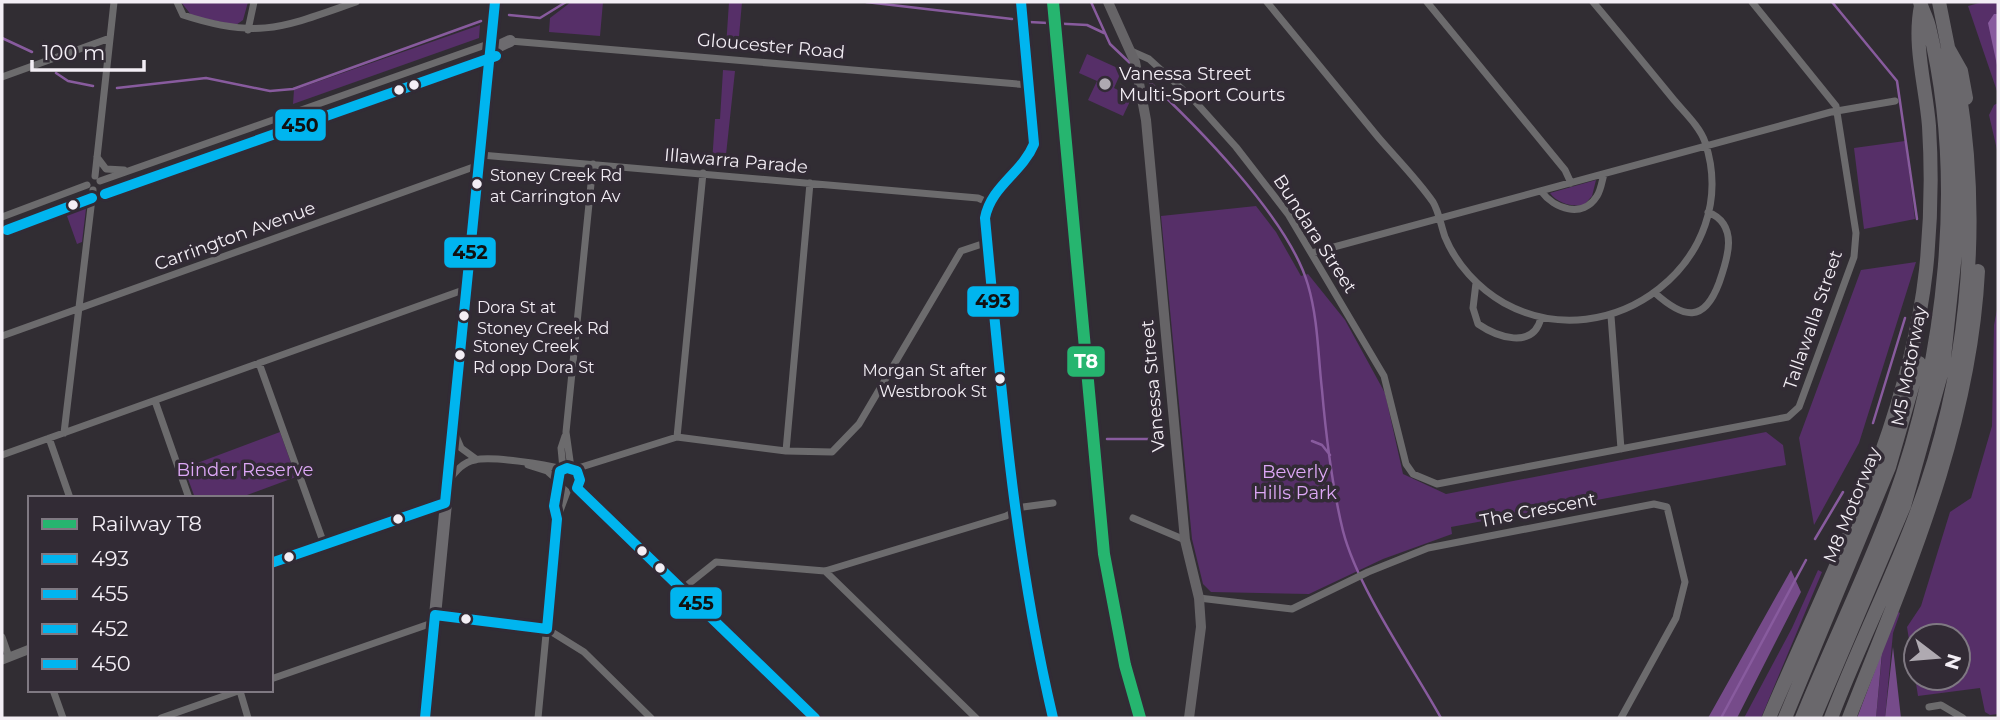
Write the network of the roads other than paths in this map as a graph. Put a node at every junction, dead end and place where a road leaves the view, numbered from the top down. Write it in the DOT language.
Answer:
graph roads {
  1 [pos="114,2"];
  2 [pos="177,2"];
  3 [pos="254,2"];
  4 [pos="356,2"];
  5 [pos="495,2"];
  6 [pos="1021,2"];
  7 [pos="1108,2"];
  8 [pos="1267,2"];
  9 [pos="1427,2"];
  10 [pos="1592,2"];
  11 [pos="1752,2"];
  12 [pos="1939,2"];
  13 [pos="1921,4"];
  14 [pos="492,28"];
  15 [pos="247,30"];
  16 [pos="110,38"];
  17 [pos="510,40"];
  18 [pos="1948,47"];
  19 [pos="490,50"];
  20 [pos="1133,57"];
  21 [pos="2,77"];
  22 [pos="1029,85"];
  23 [pos="1895,101"];
  24 [pos="1837,111"];
  25 [pos="1706,145"];
  26 [pos="97,156"];
  27 [pos="480,160"];
  28 [pos="593,164"];
  29 [pos="136,169"];
  30 [pos="704,173"];
  31 [pos="1604,174"];
  32 [pos="97,178"];
  33 [pos="810,183"];
  34 [pos="1571,183"];
  35 [pos="90,187"];
  36 [pos="1541,191"];
  37 [pos="987,202"];
  38 [pos="1709,212"];
  39 [pos="2,217"];
  40 [pos="1439,217"];
  41 [pos="988,242"];
  42 [pos="1312,253"];
  43 [pos="1476,283"];
  44 [pos="466,289"];
  45 [pos="1655,293"];
  46 [pos="80,309"];
  47 [pos="1611,316"];
  48 [pos="1541,318"];
  49 [pos="2,336"];
  50 [pos="259,363"];
  51 [pos="155,401"];
  52 [pos="453,428"];
  53 [pos="566,432"];
  54 [pos="64,433"];
  55 [pos="677,437"];
  56 [pos="49,438"];
  57 [pos="1621,449"];
  58 [pos="786,451"];
  59 [pos="561,452"];
  60 [pos="2,455"];
  61 [pos="476,459"];
  62 [pos="537,463"];
  63 [pos="524,464"];
  64 [pos="570,470"];
  65 [pos="1413,474"];
  66 [pos="557,482"];
  67 [pos="447,484"];
  68 [pos="577,488"];
  69 [pos="567,492"];
  70 [pos="69,496"];
  71 [pos="189,496"];
  72 [pos="445,503"];
  73 [pos="1053,503"];
  74 [pos="1014,512"];
  75 [pos="1133,517"];
  76 [pos="557,519"];
  77 [pos="1185,540"];
  78 [pos="324,544"];
  79 [pos="273,562"];
  80 [pos="825,571"];
  81 [pos="681,590"];
  82 [pos="1199,598"];
  83 [pos="435,618"];
  84 [pos="547,629"];
  85 [pos="2,637"];
  86 [pos="28,650"];
  87 [pos="5,659"];
  88 [pos="273,678"];
  89 [pos="54,692"];
  90 [pos="234,692"];
  91 [pos="241,692"];
  92 [pos="1929,707"];
  93 [pos="63,718"];
  94 [pos="161,718"];
  95 [pos="248,718"];
  96 [pos="425,718"];
  97 [pos="538,718"];
  98 [pos="650,718"];
  99 [pos="815,718"];
  100 [pos="976,718"];
  101 [pos="1053,718"];
  102 [pos="1189,718"];
  103 [pos="1621,718"];
  104 [pos="1769,718"];
  105 [pos="1785,718"];
  106 [pos="1802,718"];
  107 [pos="1814,718"];
  108 [pos="1831,718"];
  109 [pos="1849,718"];
  110 [pos="1964,718"];
  1 -- 16 [label="street"];
  2 -- 15 [label="street"];
  3 -- 15 [label="street"];
  4 -- 15 [label="street"];
  5 -- 14 [label="main road"];
  6 -- 22 [label="street"];
  7 -- 20 [label="main road, Vanessa Street"];
  8 -- 40 [label="street"];
  9 -- 34 [label="street"];
  10 -- 25 [label="street"];
  11 -- 24 [label="street, Tallawalla Street"];
  12 -- 18 [label="highway, M5 Motorway"];
  13 -- 104 [label="highway"];
  13 -- 105 [label="highway, M8 Motorway"];
  13 -- 106 [label="highway, M5 Motorway"];
  14 -- 17 [label="main road"];
  14 -- 19 [label="main road"];
  16 -- 21 [label="street"];
  16 -- 26 [label="street"];
  17 -- 19 [label="main road"];
  17 -- 22 [label="street, Gloucester Road"];
  18 -- 107 [label="highway, M5 Motorway"];
  18 -- 108 [label="highway"];
  18 -- 109 [label="highway"];
  19 -- 27 [label="main road"];
  19 -- 29 [label="street"];
  20 -- 42 [label="street, Bundara Street"];
  20 -- 77 [label="main road, Vanessa Street"];
  22 -- 37 [label="street"];
  23 -- 24 [label="street"];
  24 -- 25 [label="street"];
  24 -- 57 [label="street, Tallawalla Street"];
  25 -- 31 [label="street"];
  25 -- 38 [label="street"];
  26 -- 29 [label="street"];
  26 -- 32 [label="street"];
  27 -- 28 [label="street, Illawarra Parade"];
  27 -- 44 [label="main road"];
  27 -- 46 [label="street, Carrington Avenue"];
  28 -- 30 [label="street, Illawarra Parade"];
  28 -- 53 [label="street"];
  29 -- 32 [label="street"];
  30 -- 33 [label="street, Illawarra Parade"];
  30 -- 55 [label="street"];
  31 -- 34 [label="street"];
  31 -- 36 [label="street"];
  32 -- 35 [label="street"];
  32 -- 35 [label="street"];
  33 -- 37 [label="street, Illawarra Parade"];
  33 -- 58 [label="street"];
  34 -- 36 [label="street"];
  35 -- 39 [label="street"];
  35 -- 46 [label="street"];
  36 -- 40 [label="street"];
  37 -- 41 [label="street"];
  38 -- 45 [label="street"];
  38 -- 45 [label="street"];
  40 -- 42 [label="street"];
  40 -- 43 [label="street"];
  41 -- 58 [label="street"];
  41 -- 74 [label="street"];
  42 -- 65 [label="street, Bundara Street"];
  43 -- 48 [label="street"];
  43 -- 48 [label="street"];
  44 -- 50 [label="street"];
  44 -- 52 [label="main road"];
  45 -- 47 [label="street"];
  46 -- 49 [label="street, Carrington Avenue"];
  46 -- 54 [label="street"];
  47 -- 48 [label="street"];
  47 -- 57 [label="street"];
  50 -- 51 [label="street"];
  50 -- 78 [label="street"];
  51 -- 54 [label="street"];
  51 -- 71 [label="street"];
  52 -- 61 [label="street"];
  52 -- 67 [label="main road"];
  53 -- 59 [label="street"];
  53 -- 64 [label="street"];
  54 -- 56 [label="street"];
  55 -- 58 [label="street"];
  55 -- 64 [label="street"];
  56 -- 60 [label="street"];
  56 -- 70 [label="street"];
  57 -- 65 [label="street, Tallawalla Street"];
  59 -- 62 [label="street"];
  59 -- 64 [label="street"];
  61 -- 63 [label="street"];
  61 -- 67 [label="street"];
  62 -- 63 [label="street"];
  62 -- 64 [label="street"];
  63 -- 66 [label="street"];
  64 -- 66 [label="street"];
  64 -- 68 [label="street"];
  66 -- 69 [label="street"];
  66 -- 76 [label="street"];
  67 -- 72 [label="main road"];
  68 -- 69 [label="street"];
  68 -- 81 [label="street"];
  69 -- 76 [label="street"];
  72 -- 78 [label="street"];
  72 -- 83 [label="main road"];
  73 -- 74 [label="street"];
  74 -- 80 [label="street"];
  74 -- 101 [label="street"];
  75 -- 77 [label="street"];
  76 -- 84 [label="street"];
  77 -- 82 [label="main road, Vanessa Street"];
  78 -- 79 [label="street"];
  80 -- 81 [label="street"];
  80 -- 100 [label="street"];
  81 -- 99 [label="street"];
  82 -- 102 [label="main road, Vanessa Street"];
  82 -- 103 [label="street, The Crescent"];
  83 -- 84 [label="street"];
  83 -- 88 [label="street"];
  83 -- 96 [label="main road"];
  84 -- 97 [label="street"];
  84 -- 98 [label="street"];
  85 -- 87 [label="street"];
  86 -- 87 [label="street"];
  89 -- 93 [label="street"];
  90 -- 94 [label="street"];
  91 -- 95 [label="street"];
  92 -- 110 [label="street"];
}
